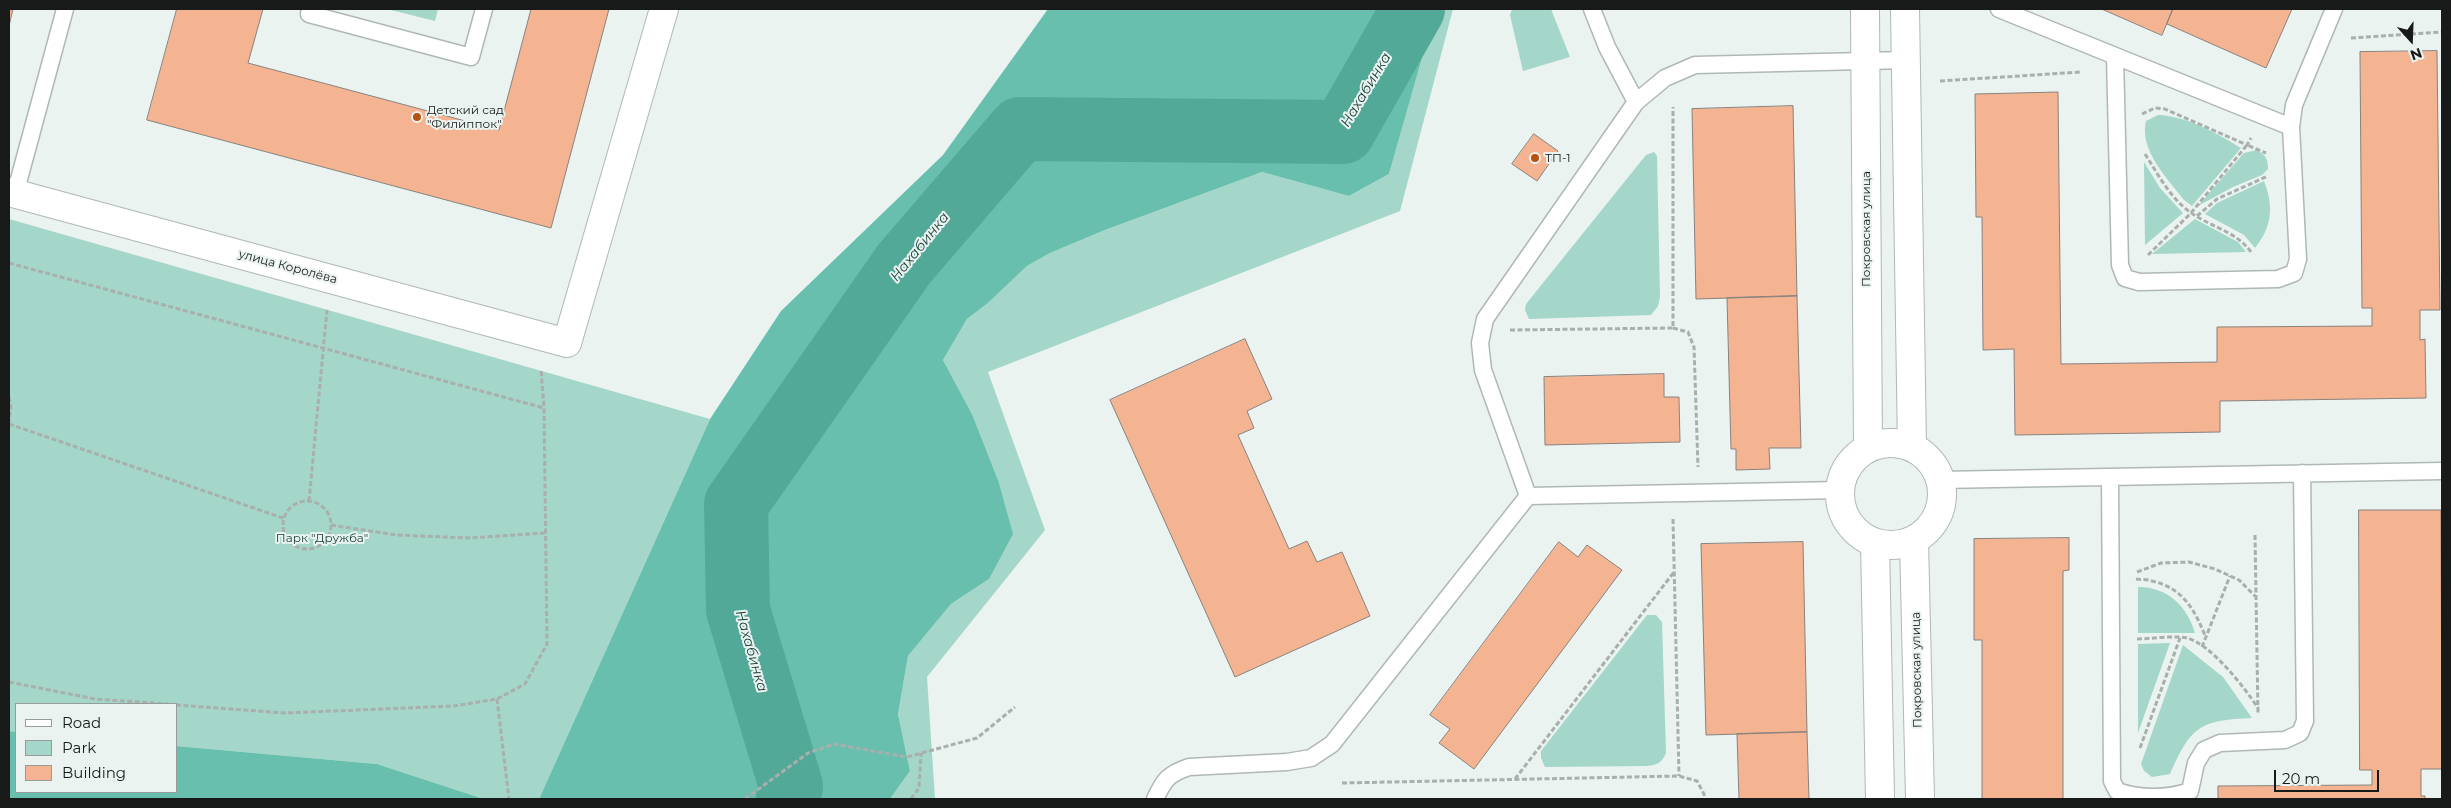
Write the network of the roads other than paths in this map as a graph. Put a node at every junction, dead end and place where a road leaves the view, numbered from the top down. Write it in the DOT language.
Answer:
graph roads {
  1 [pos="65,9"];
  2 [pos="310,9"];
  3 [pos="484,9"];
  4 [pos="664,9"];
  5 [pos="1592,9"];
  6 [pos="1865,9"];
  7 [pos="1906,9"];
  8 [pos="1998,9"];
  9 [pos="2334,9"];
  10 [pos="2115,56"];
  11 [pos="1865,60"];
  12 [pos="1906,60"];
  13 [pos="1636,102"];
  14 [pos="2291,127"];
  15 [pos="12,193"];
  16 [pos="1912,447"];
  17 [pos="1868,448"];
  18 [pos="2442,471"];
  19 [pos="2302,473"];
  20 [pos="2110,477"];
  21 [pos="1940,480"];
  22 [pos="1841,490"];
  23 [pos="1528,496"];
  24 [pos="1914,540"];
  25 [pos="1875,543"];
  26 [pos="1155,799"];
  27 [pos="1880,799"];
  28 [pos="1920,799"];
  1 -- 15 [label="lane"];
  2 -- 3 [label="lane"];
  4 -- 15 [label="street, улица Королёва"];
  5 -- 13 [label="lane"];
  6 -- 11 [label="street, Покровская улица"];
  7 -- 12 [label="street"];
  8 -- 10 [label="lane"];
  9 -- 14 [label="lane"];
  10 -- 14 [label="lane"];
  10 -- 14 [label="lane"];
  11 -- 12 [label="lane"];
  11 -- 13 [label="lane"];
  11 -- 17 [label="street, Покровская улица"];
  12 -- 16 [label="street"];
  13 -- 23 [label="lane"];
  16 -- 17 [label="street"];
  16 -- 21 [label="street"];
  17 -- 22 [label="street"];
  18 -- 19 [label="lane"];
  19 -- 20 [label="lane"];
  19 -- 20 [label="lane"];
  20 -- 21 [label="lane"];
  21 -- 24 [label="street"];
  22 -- 23 [label="lane"];
  22 -- 25 [label="street"];
  23 -- 26 [label="lane"];
  24 -- 25 [label="street"];
  24 -- 28 [label="street, Покровская улица"];
  25 -- 27 [label="street"];
}
